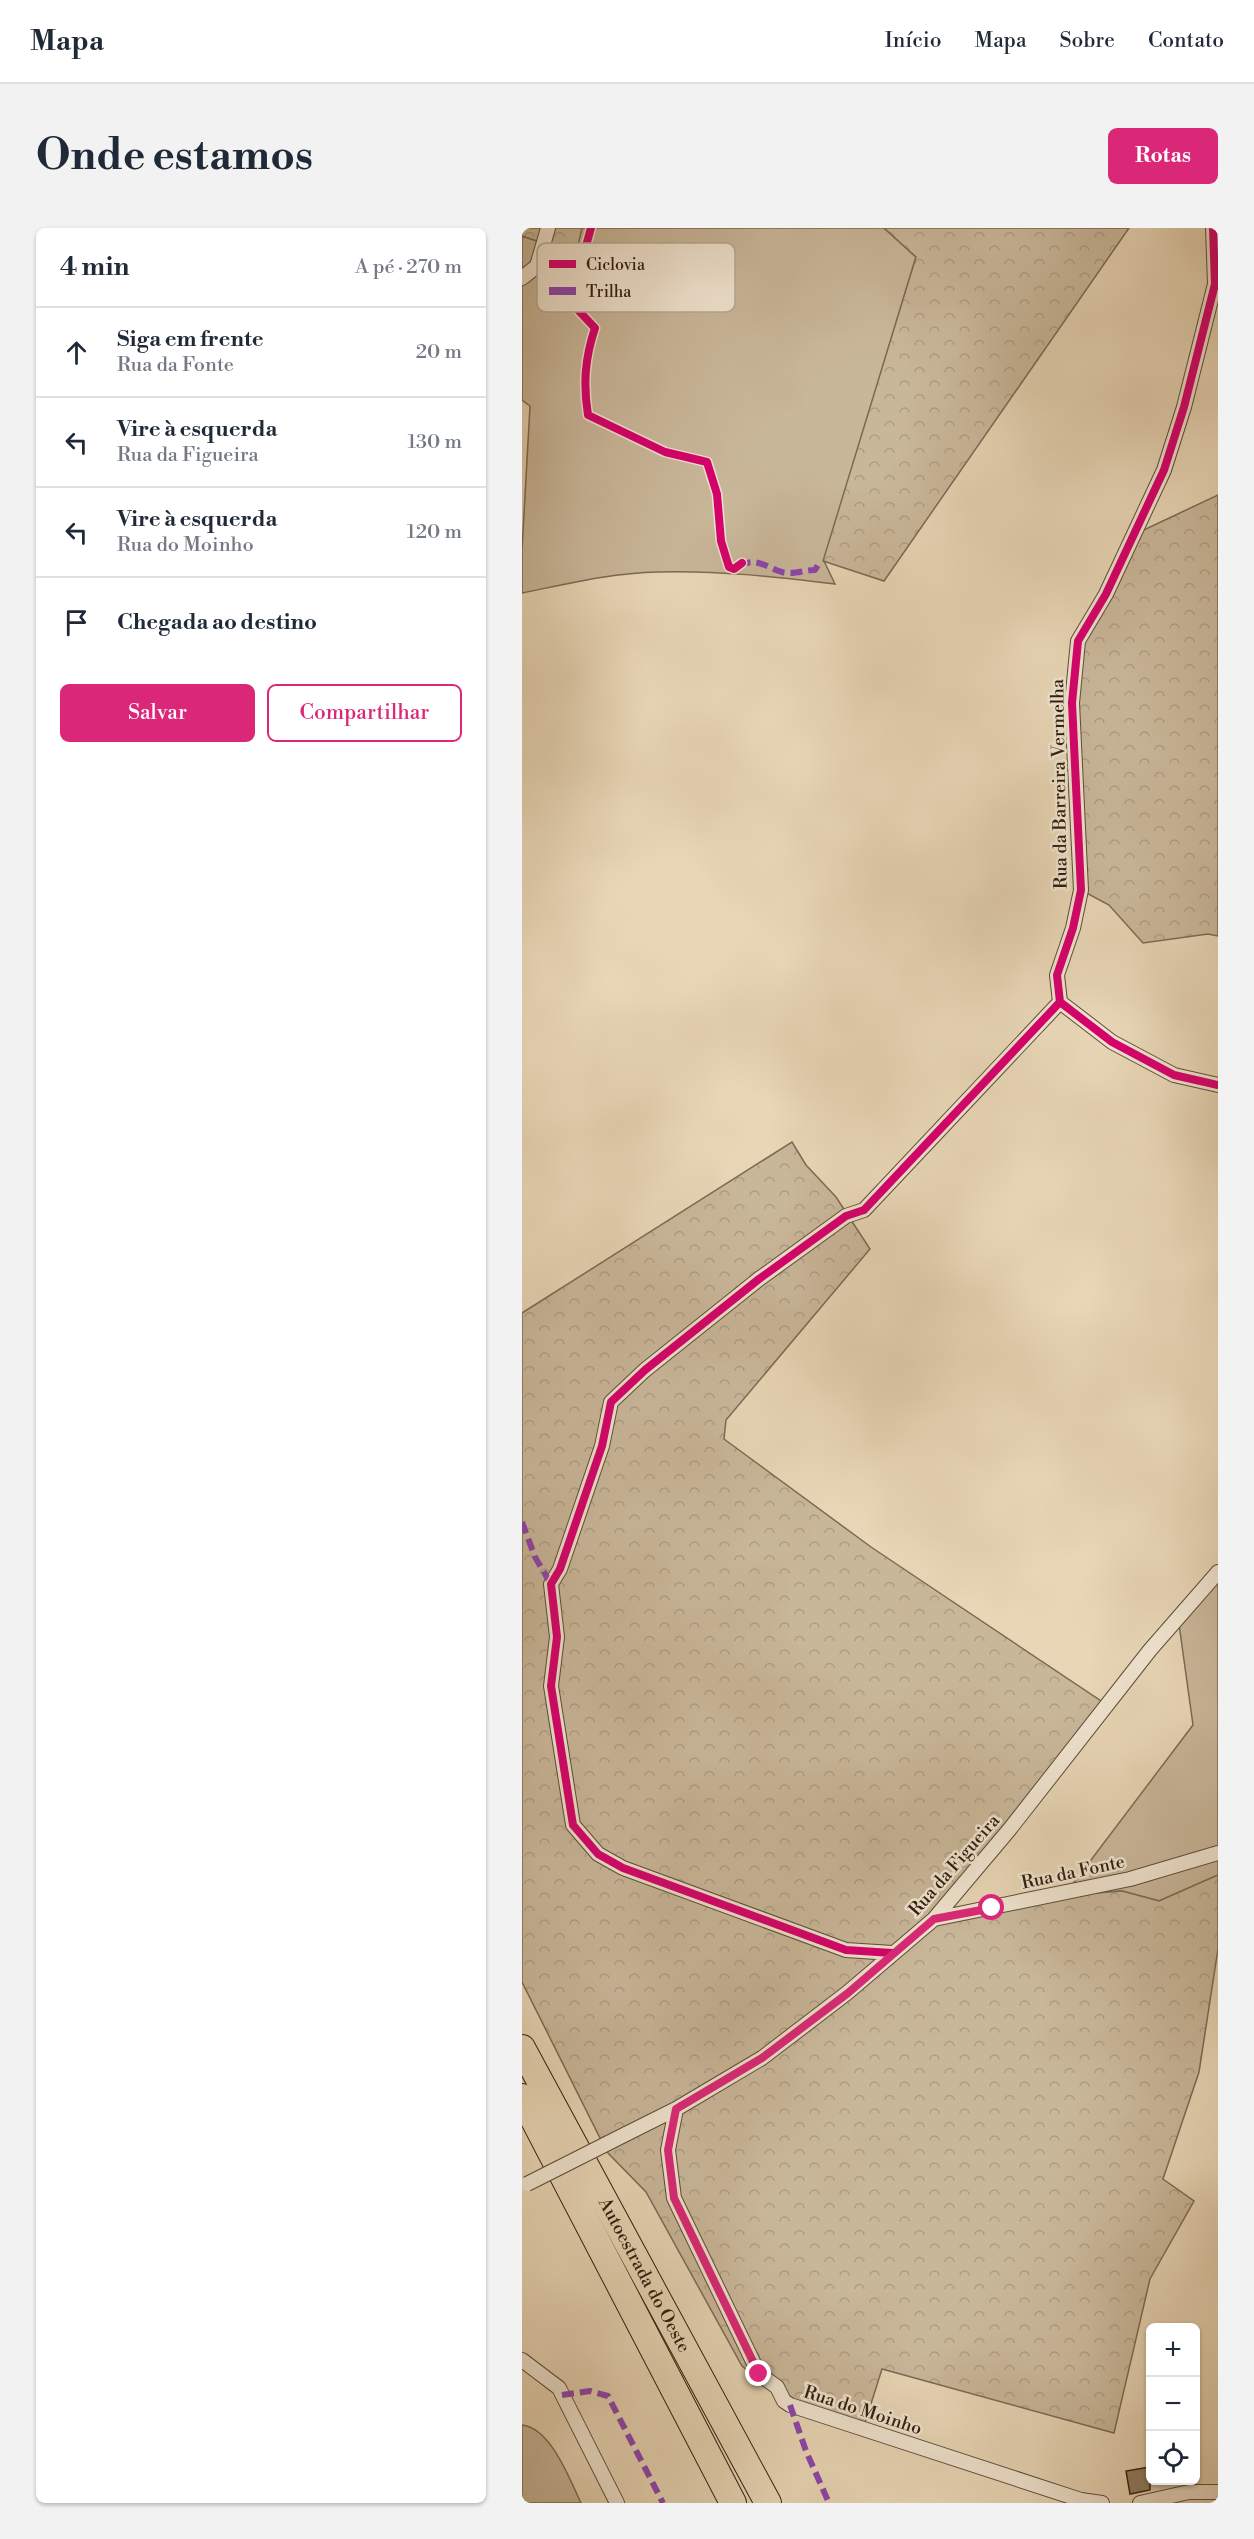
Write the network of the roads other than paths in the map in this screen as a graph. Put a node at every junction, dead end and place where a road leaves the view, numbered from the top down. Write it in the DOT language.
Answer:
graph roads {
  1 [pos="548,228"];
  2 [pos="1213,228"];
  3 [pos="544,243"];
  4 [pos="537,266"];
  5 [pos="522,278"];
  6 [pos="1060,1002"];
  7 [pos="1218,1084"];
  8 [pos="1218,1572"];
  9 [pos="1218,1853"];
  10 [pos="934,1919"];
  11 [pos="892,1953"];
  12 [pos="522,2048"];
  13 [pos="522,2097"];
  14 [pos="676,2109"];
  15 [pos="524,2186"];
  16 [pos="524,2364"];
  17 [pos="1218,2492"];
  18 [pos="617,2503"];
  19 [pos="733,2503"];
  20 [pos="768,2503"];
  21 [pos="1102,2503"];
  22 [pos="1140,2503"];
  1 -- 3 [label="street"];
  2 -- 6 [label="street, Rua da Barreira Vermelha"];
  4 -- 5 [label="street"];
  6 -- 7 [label="street"];
  6 -- 11 [label="street"];
  8 -- 10 [label="street, Rua da Figueira"];
  9 -- 10 [label="street, Rua da Fonte"];
  10 -- 11 [label="street, Rua da Figueira"];
  11 -- 14 [label="street, Rua da Figueira"];
  12 -- 20 [label="highway, Autoestrada do Oeste"];
  13 -- 19 [label="highway, Autoestrada do Oeste"];
  14 -- 15 [label="street, Rua da Figueira, bridge"];
  14 -- 21 [label="street, Rua do Moinho"];
  16 -- 18 [label="street"];
  17 -- 22 [label="street"];
}
